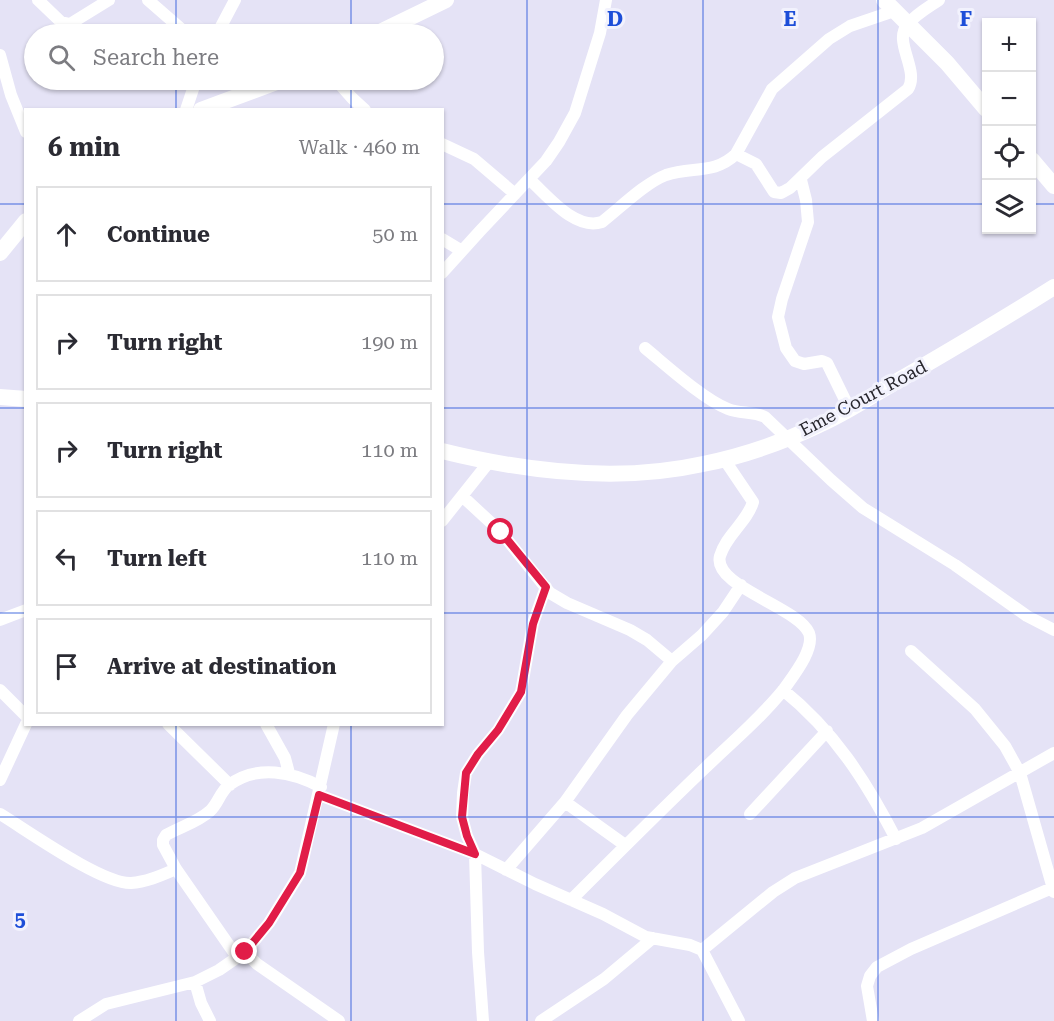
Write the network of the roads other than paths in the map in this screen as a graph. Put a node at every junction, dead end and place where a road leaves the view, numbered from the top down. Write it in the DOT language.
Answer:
graph roads {
  1 [pos="38,0"];
  2 [pos="110,0"];
  3 [pos="148,0"];
  4 [pos="235,0"];
  5 [pos="446,0"];
  6 [pos="606,0"];
  7 [pos="939,0"];
  8 [pos="889,5"];
  9 [pos="176,24"];
  10 [pos="222,24"];
  11 [pos="397,24"];
  12 [pos="907,24"];
  13 [pos="0,55"];
  14 [pos="193,90"];
  15 [pos="255,90"];
  16 [pos="345,90"];
  17 [pos="6,96"];
  18 [pos="982,103"];
  19 [pos="187,108"];
  20 [pos="206,108"];
  21 [pos="363,108"];
  22 [pos="24,128"];
  23 [pos="444,145"];
  24 [pos="736,154"];
  25 [pos="1036,165"];
  26 [pos="529,179"];
  27 [pos="801,180"];
  28 [pos="1054,185"];
  29 [pos="515,194"];
  30 [pos="24,223"];
  31 [pos="444,240"];
  32 [pos="462,251"];
  33 [pos="0,253"];
  34 [pos="444,271"];
  35 [pos="1054,287"];
  36 [pos="645,348"];
  37 [pos="0,397"];
  38 [pos="24,399"];
  39 [pos="849,408"];
  40 [pos="787,438"];
  41 [pos="444,451"];
  42 [pos="724,459"];
  43 [pos="489,462"];
  44 [pos="462,496"];
  45 [pos="444,518"];
  46 [pos="741,585"];
  47 [pos="546,587"];
  48 [pos="24,611"];
  49 [pos="0,620"];
  50 [pos="1054,630"];
  51 [pos="911,651"];
  52 [pos="672,661"];
  53 [pos="0,690"];
  54 [pos="783,690"];
  55 [pos="24,714"];
  56 [pos="25,726"];
  57 [pos="170,726"];
  58 [pos="267,726"];
  59 [pos="334,726"];
  60 [pos="827,731"];
  61 [pos="1054,753"];
  62 [pos="289,773"];
  63 [pos="1020,773"];
  64 [pos="0,780"];
  65 [pos="230,785"];
  66 [pos="320,791"];
  67 [pos="565,802"];
  68 [pos="750,813"];
  69 [pos="0,814"];
  70 [pos="896,839"];
  71 [pos="625,845"];
  72 [pos="475,854"];
  73 [pos="176,869"];
  74 [pos="506,870"];
  75 [pos="1052,884"];
  76 [pos="571,900"];
  77 [pos="653,939"];
  78 [pos="702,950"];
  79 [pos="241,954"];
  80 [pos="195,982"];
  81 [pos="79,1021"];
  82 [pos="210,1021"];
  83 [pos="339,1021"];
  84 [pos="483,1021"];
  85 [pos="541,1021"];
  86 [pos="739,1021"];
  87 [pos="873,1021"];
  1 -- 2 [label="street"];
  3 -- 9 [label="street"];
  4 -- 10 [label="street"];
  5 -- 11 [label="street"];
  6 -- 26 [label="street"];
  7 -- 12 [label="street"];
  8 -- 12 [label="street"];
  8 -- 24 [label="street"];
  12 -- 18 [label="street"];
  12 -- 27 [label="street"];
  13 -- 17 [label="street"];
  14 -- 19 [label="street"];
  15 -- 20 [label="street"];
  16 -- 21 [label="street"];
  17 -- 22 [label="street"];
  23 -- 29 [label="street"];
  24 -- 26 [label="street"];
  24 -- 27 [label="street"];
  25 -- 28 [label="street"];
  26 -- 29 [label="street"];
  27 -- 39 [label="street"];
  29 -- 32 [label="street"];
  30 -- 33 [label="street"];
  31 -- 32 [label="street"];
  32 -- 34 [label="street"];
  35 -- 39 [label="street, Eme Court Road"];
  36 -- 40 [label="street"];
  37 -- 38 [label="street"];
  39 -- 40 [label="street, Eme Court Road"];
  40 -- 42 [label="street, Eme Court Road"];
  40 -- 50 [label="street"];
  41 -- 43 [label="street, Eme Court Road"];
  42 -- 43 [label="street, Eme Court Road"];
  42 -- 46 [label="street"];
  43 -- 44 [label="street"];
  44 -- 45 [label="street"];
  44 -- 47 [label="street"];
  46 -- 52 [label="street"];
  46 -- 54 [label="street"];
  47 -- 52 [label="street"];
  47 -- 72 [label="street"];
  48 -- 49 [label="street"];
  51 -- 63 [label="street"];
  52 -- 67 [label="street"];
  53 -- 55 [label="street"];
  54 -- 60 [label="street"];
  54 -- 71 [label="street"];
  56 -- 64 [label="street"];
  57 -- 65 [label="street"];
  58 -- 62 [label="street"];
  59 -- 66 [label="street"];
  60 -- 68 [label="street"];
  60 -- 70 [label="street"];
  61 -- 63 [label="street"];
  62 -- 65 [label="street"];
  62 -- 66 [label="street"];
  63 -- 70 [label="street"];
  63 -- 75 [label="street"];
  65 -- 73 [label="street"];
  66 -- 72 [label="street"];
  66 -- 79 [label="street"];
  67 -- 71 [label="street"];
  67 -- 74 [label="street"];
  69 -- 73 [label="street"];
  70 -- 78 [label="street"];
  71 -- 76 [label="street"];
  72 -- 74 [label="street"];
  72 -- 84 [label="street"];
  73 -- 79 [label="street"];
  74 -- 76 [label="street"];
  75 -- 87 [label="street"];
  76 -- 77 [label="street"];
  77 -- 78 [label="street"];
  77 -- 85 [label="street"];
  78 -- 86 [label="street"];
  79 -- 80 [label="street"];
  79 -- 83 [label="street"];
  80 -- 81 [label="street"];
  80 -- 82 [label="street"];
}
